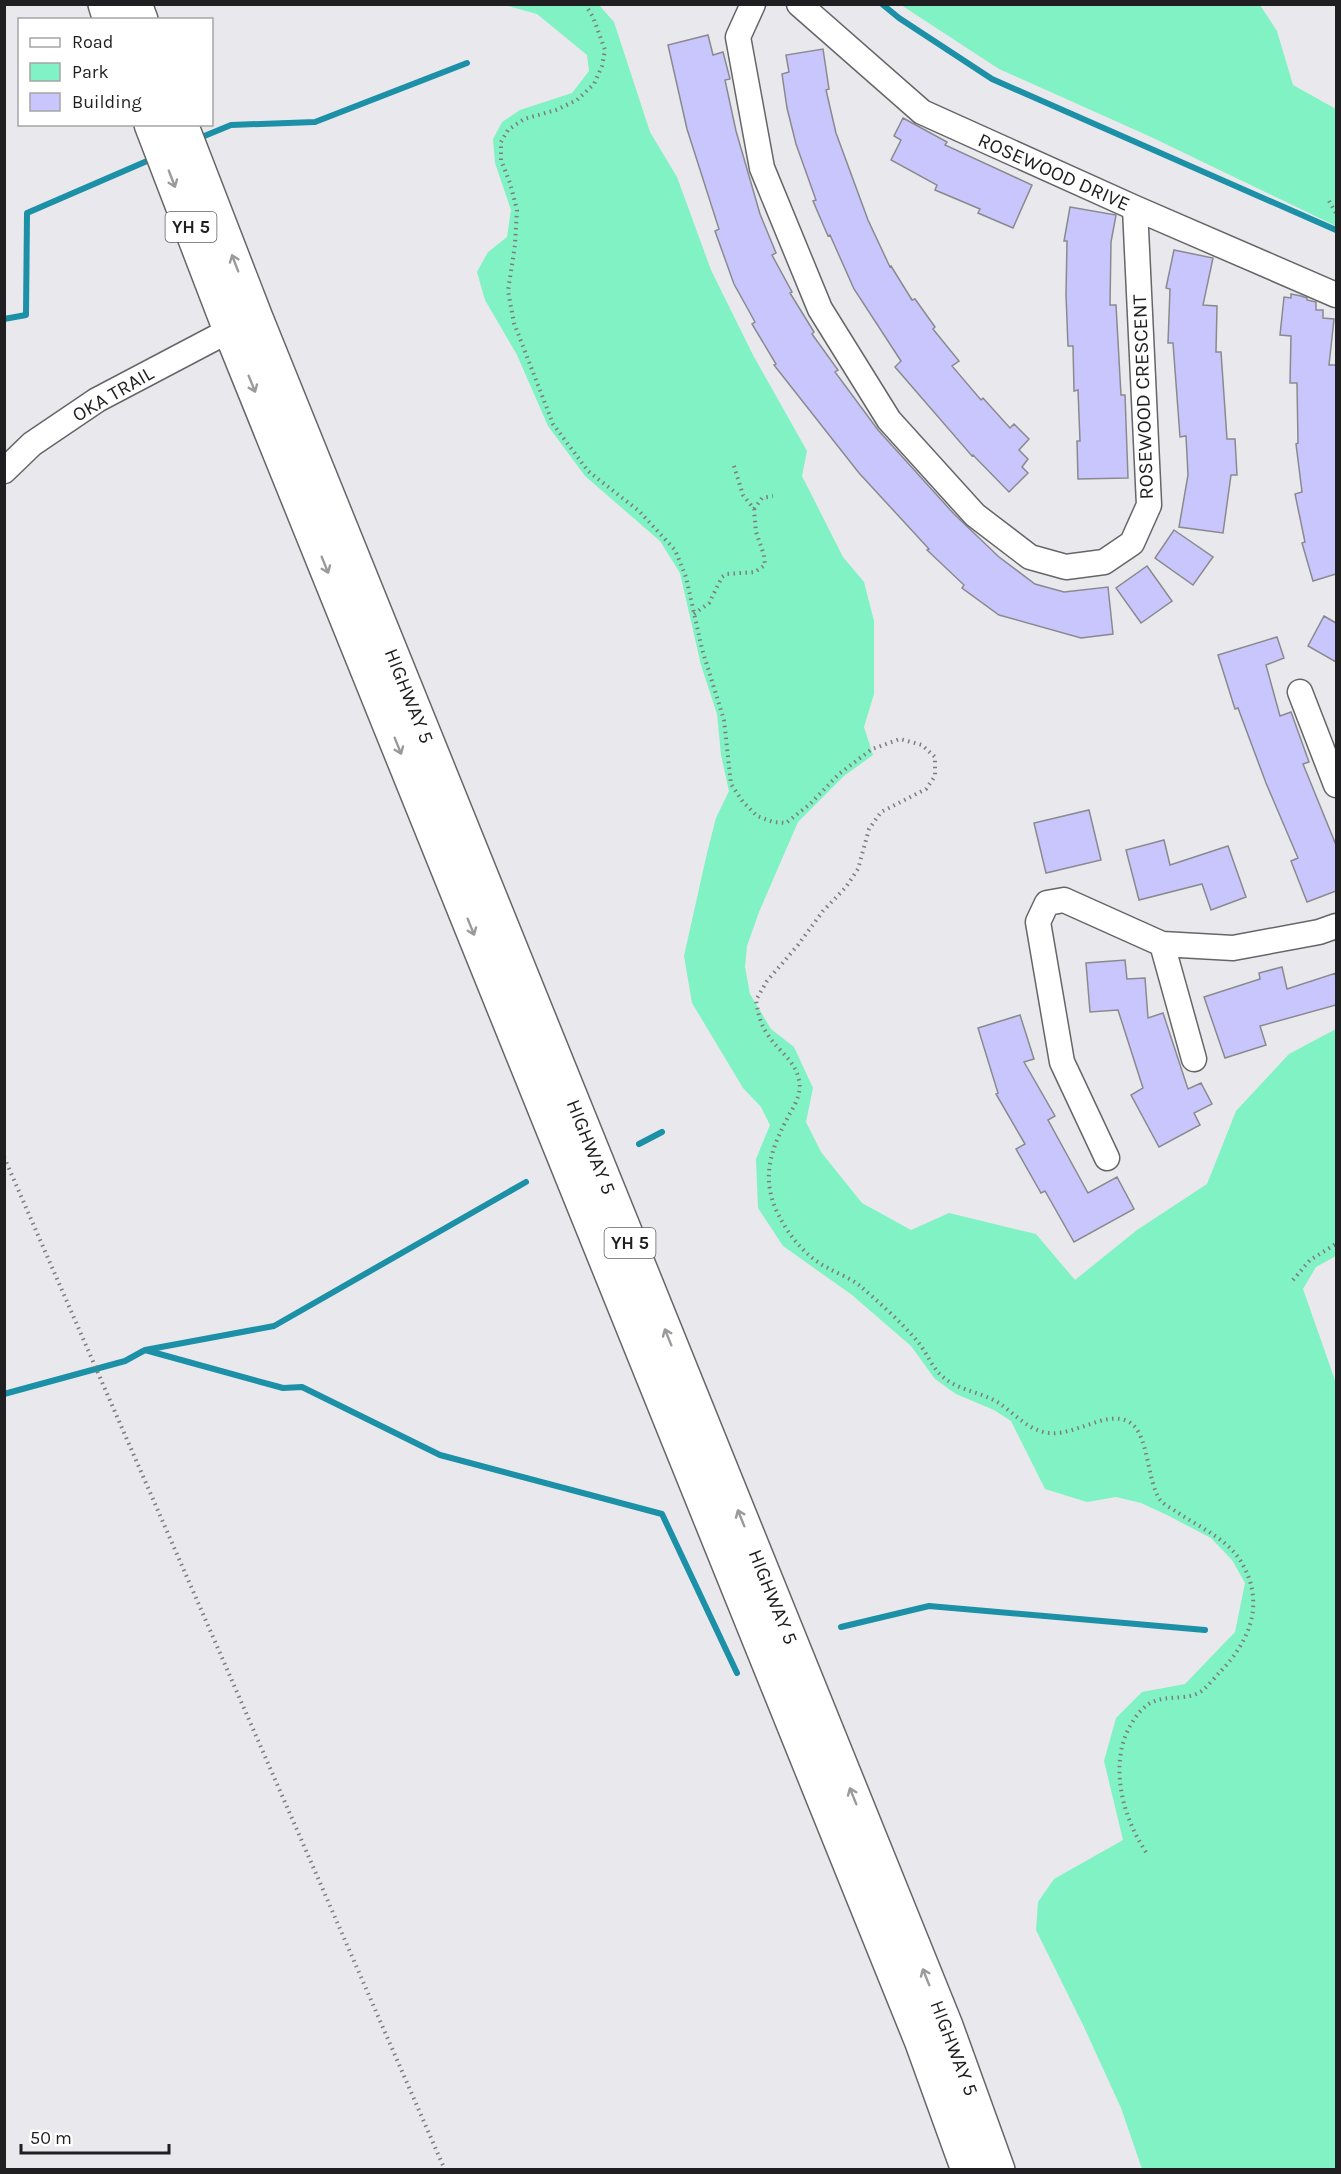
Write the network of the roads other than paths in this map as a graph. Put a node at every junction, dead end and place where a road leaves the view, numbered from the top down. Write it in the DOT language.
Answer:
graph roads {
  1 [pos="753,4"];
  2 [pos="800,4"];
  3 [pos="152,126"];
  4 [pos="182,126"];
  5 [pos="1135,208"];
  6 [pos="1336,295"];
  7 [pos="230,330"];
  8 [pos="4,471"];
  9 [pos="1300,692"];
  10 [pos="1336,785"];
  11 [pos="1336,926"];
  12 [pos="1162,944"];
  13 [pos="1194,1059"];
  14 [pos="1107,1158"];
  15 [pos="968,2169"];
  16 [pos="998,2169"];
  1 -- 5 [label="street, ROSEWOOD CRESCENT"];
  2 -- 5 [label="street, ROSEWOOD DRIVE"];
  3 -- 7 [label="highway, HIGHWAY 5 / YH 5, one-way"];
  16 -- 4 [label="highway, HIGHWAY 5 / YH 5, one-way"];
  5 -- 6 [label="street, ROSEWOOD DRIVE"];
  7 -- 8 [label="street, OKA TRAIL"];
  7 -- 15 [label="highway, HIGHWAY 5 / YH 5, one-way"];
  9 -- 10 [label="street"];
  11 -- 12 [label="street"];
  12 -- 13 [label="street"];
  12 -- 14 [label="street"];
}
